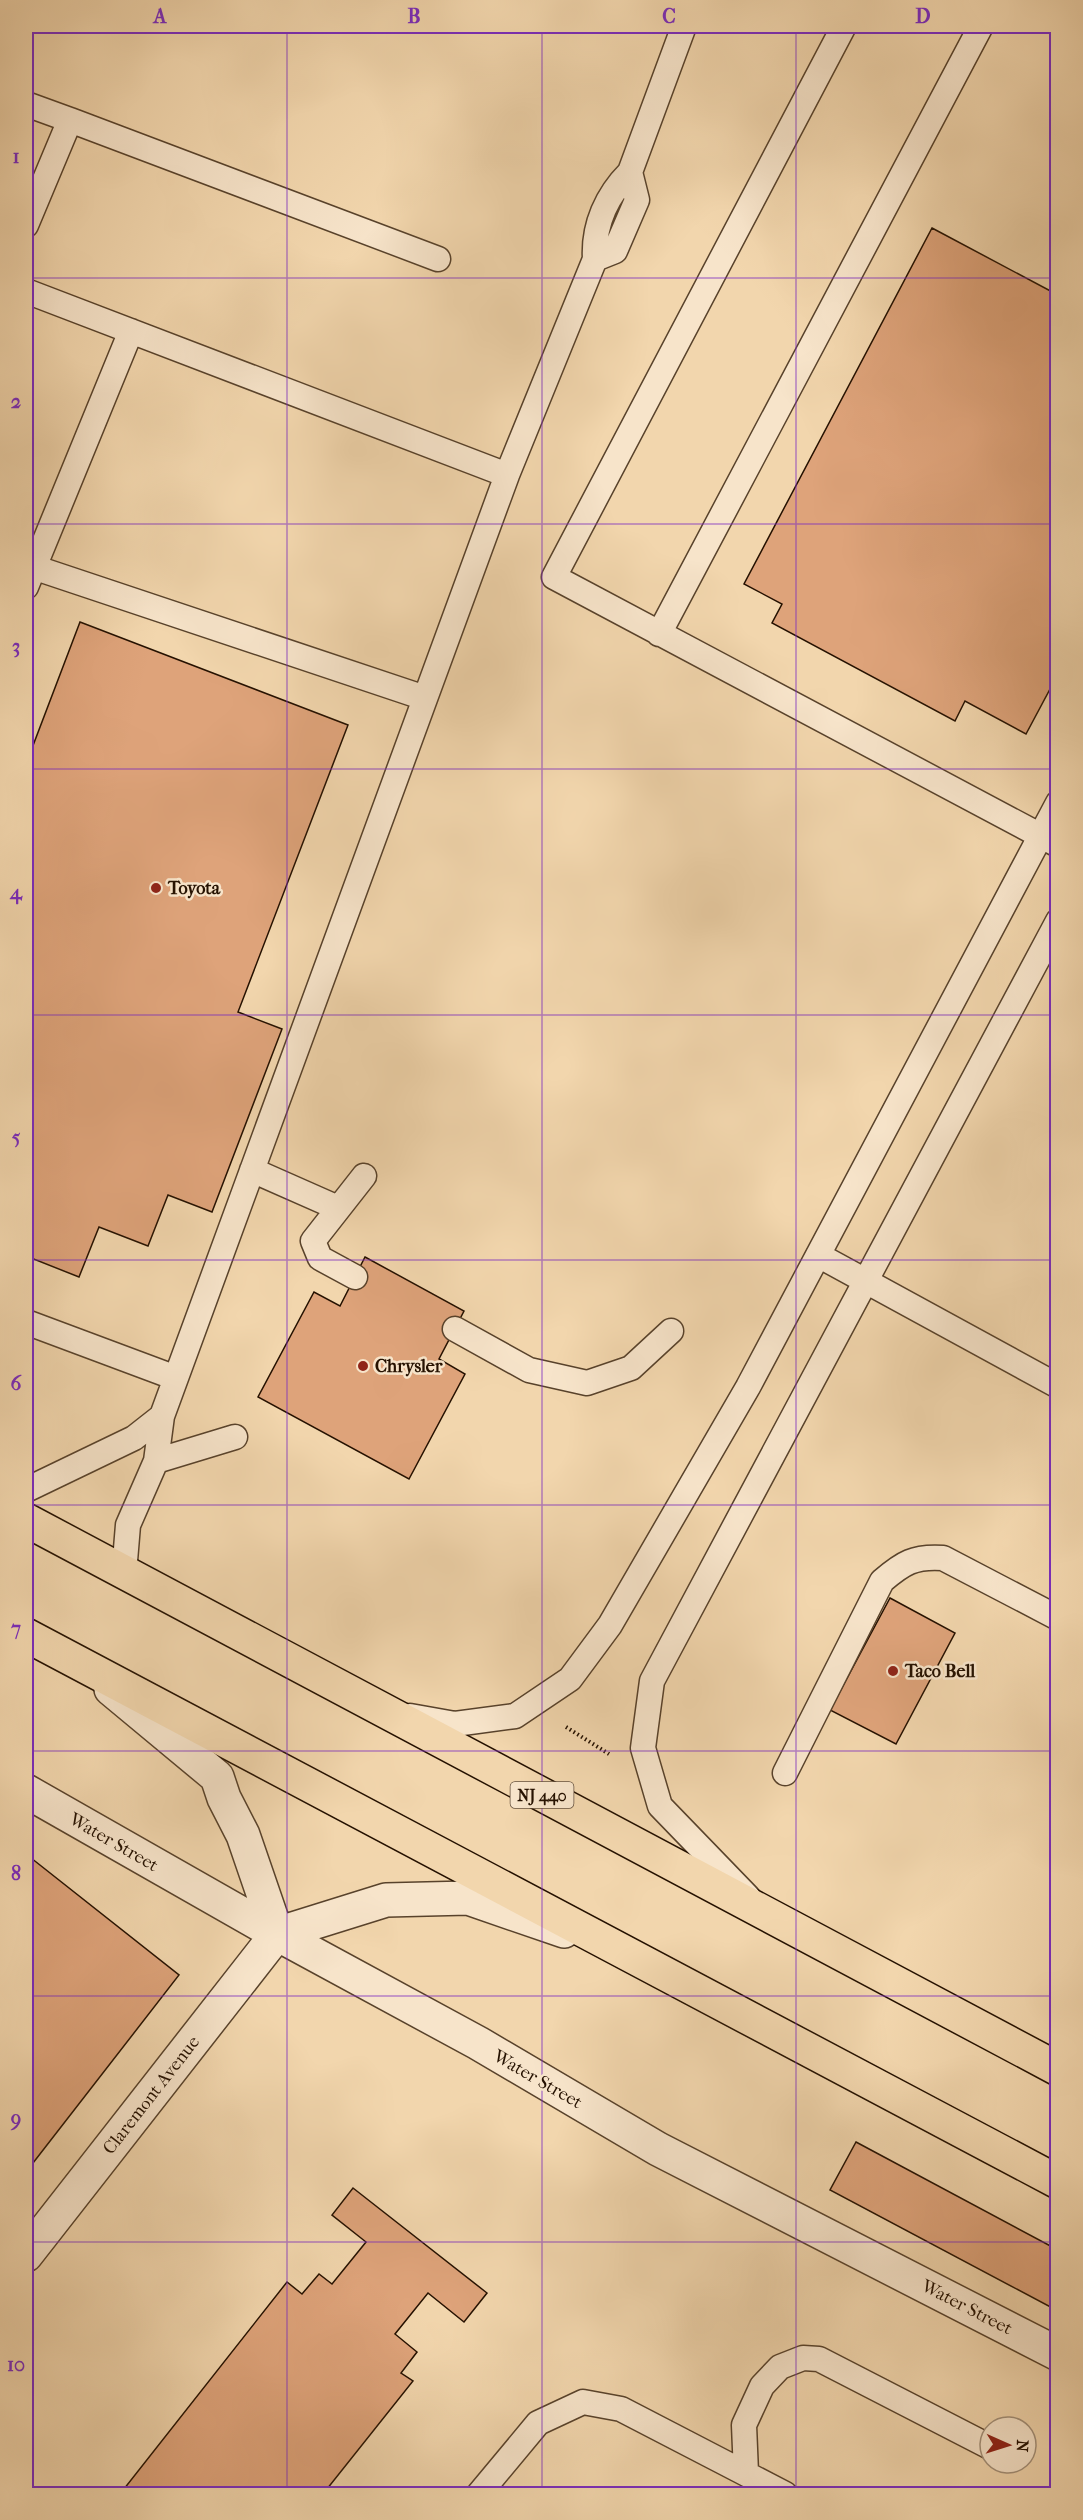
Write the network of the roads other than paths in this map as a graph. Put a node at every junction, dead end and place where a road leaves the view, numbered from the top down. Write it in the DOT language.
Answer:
graph roads {
  1 [pos="684,26"];
  2 [pos="844,26"];
  3 [pos="981,26"];
  4 [pos="26,104"];
  5 [pos="70,120"];
  6 [pos="26,225"];
  7 [pos="438,259"];
  8 [pos="26,291"];
  9 [pos="131,331"];
  10 [pos="507,475"];
  11 [pos="29,577"];
  12 [pos="659,634"];
  13 [pos="425,698"];
  14 [pos="1058,803"];
  15 [pos="1049,840"];
  16 [pos="1058,921"];
  17 [pos="252,1170"];
  18 [pos="364,1176"];
  19 [pos="338,1208"];
  20 [pos="818,1256"];
  21 [pos="355,1277"];
  22 [pos="864,1283"];
  23 [pos="26,1322"];
  24 [pos="455,1329"];
  25 [pos="671,1331"];
  26 [pos="176,1378"];
  27 [pos="1058,1386"];
  28 [pos="162,1416"];
  29 [pos="235,1437"];
  30 [pos="156,1461"];
  31 [pos="26,1490"];
  32 [pos="26,1521"];
  33 [pos="124,1573"];
  34 [pos="1058,1618"];
  35 [pos="26,1635"];
  36 [pos="84,1666"];
  37 [pos="384,1711"];
  38 [pos="785,1773"];
  39 [pos="26,1791"];
  40 [pos="765,1913"];
  41 [pos="277,1934"];
  42 [pos="620,1950"];
  43 [pos="1058,2069"];
  44 [pos="1058,2182"];
  45 [pos="26,2255"];
  46 [pos="1058,2354"];
  47 [pos="978,2441"];
  48 [pos="746,2473"];
  49 [pos="479,2494"];
  50 [pos="784,2494"];
  1 -- 10 [label="lane"];
  2 -- 12 [label="lane"];
  3 -- 12 [label="lane"];
  4 -- 5 [label="lane"];
  5 -- 6 [label="lane"];
  5 -- 7 [label="lane"];
  8 -- 9 [label="lane"];
  9 -- 10 [label="lane"];
  9 -- 11 [label="lane"];
  10 -- 13 [label="lane"];
  11 -- 13 [label="lane"];
  12 -- 15 [label="lane"];
  13 -- 17 [label="lane"];
  14 -- 15 [label="lane"];
  15 -- 20 [label="lane"];
  16 -- 22 [label="lane"];
  17 -- 19 [label="lane"];
  17 -- 26 [label="lane"];
  18 -- 19 [label="lane"];
  19 -- 21 [label="lane"];
  20 -- 22 [label="lane"];
  20 -- 37 [label="lane"];
  22 -- 27 [label="lane"];
  22 -- 40 [label="lane"];
  23 -- 26 [label="lane"];
  24 -- 25 [label="lane"];
  26 -- 28 [label="lane"];
  28 -- 30 [label="lane"];
  28 -- 31 [label="lane"];
  29 -- 30 [label="lane"];
  30 -- 33 [label="lane"];
  32 -- 33 [label="highway, NJ 440"];
  33 -- 37 [label="highway, NJ 440"];
  34 -- 38 [label="lane"];
  35 -- 36 [label="highway"];
  36 -- 41 [label="street"];
  36 -- 42 [label="highway"];
  37 -- 40 [label="highway, NJ 440"];
  39 -- 41 [label="street, Water Street"];
  40 -- 43 [label="highway, NJ 440"];
  41 -- 42 [label="street"];
  41 -- 45 [label="street, Claremont Avenue"];
  41 -- 46 [label="street, Water Street"];
  42 -- 44 [label="highway"];
  47 -- 48 [label="lane"];
  48 -- 49 [label="lane"];
  48 -- 50 [label="lane"];
}
